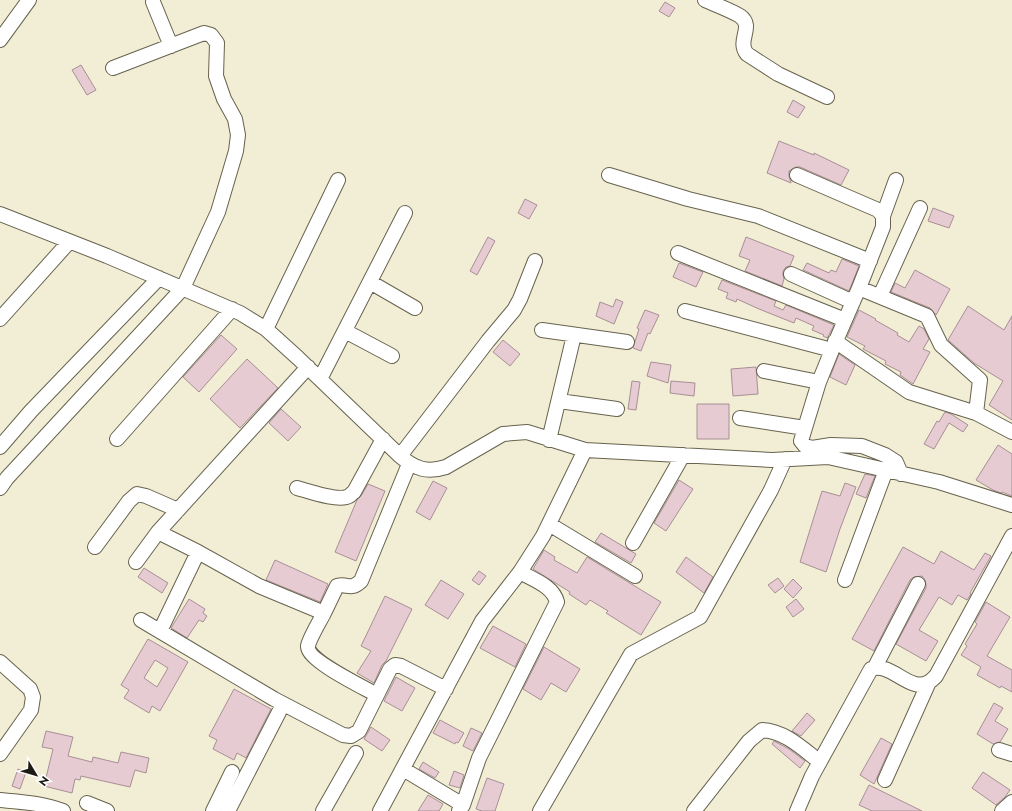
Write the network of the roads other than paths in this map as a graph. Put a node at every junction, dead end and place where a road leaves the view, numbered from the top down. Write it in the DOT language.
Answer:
graph roads {
  1 [pos="29,0"];
  2 [pos="705,0"];
  3 [pos="153,2"];
  4 [pos="0,40"];
  5 [pos="170,46"];
  6 [pos="113,68"];
  7 [pos="827,97"];
  8 [pos="610,175"];
  9 [pos="797,175"];
  10 [pos="338,180"];
  11 [pos="896,180"];
  12 [pos="920,208"];
  13 [pos="0,214"];
  14 [pos="405,214"];
  15 [pos="883,216"];
  16 [pos="69,242"];
  17 [pos="678,253"];
  18 [pos="535,261"];
  19 [pos="870,261"];
  20 [pos="791,274"];
  21 [pos="159,278"];
  22 [pos="370,282"];
  23 [pos="183,288"];
  24 [pos="859,288"];
  25 [pos="880,296"];
  26 [pos="853,302"];
  27 [pos="415,308"];
  28 [pos="232,309"];
  29 [pos="685,311"];
  30 [pos="0,319"];
  31 [pos="845,320"];
  32 [pos="266,329"];
  33 [pos="542,330"];
  34 [pos="345,331"];
  35 [pos="574,336"];
  36 [pos="627,342"];
  37 [pos="834,346"];
  38 [pos="392,356"];
  39 [pos="308,368"];
  40 [pos="764,372"];
  41 [pos="320,379"];
  42 [pos="819,382"];
  43 [pos="559,401"];
  44 [pos="617,409"];
  45 [pos="976,413"];
  46 [pos="740,418"];
  47 [pos="806,428"];
  48 [pos="1012,432"];
  49 [pos="117,439"];
  50 [pos="383,439"];
  51 [pos="549,440"];
  52 [pos="0,448"];
  53 [pos="585,450"];
  54 [pos="683,455"];
  55 [pos="785,459"];
  56 [pos="405,460"];
  57 [pos="886,470"];
  58 [pos="901,474"];
  59 [pos="0,488"];
  60 [pos="297,488"];
  61 [pos="1012,506"];
  62 [pos="178,510"];
  63 [pos="549,524"];
  64 [pos="158,532"];
  65 [pos="1012,536"];
  66 [pos="633,543"];
  67 [pos="95,547"];
  68 [pos="198,552"];
  69 [pos="136,562"];
  70 [pos="520,572"];
  71 [pos="635,576"];
  72 [pos="845,580"];
  73 [pos="918,584"];
  74 [pos="324,613"];
  75 [pos="141,620"];
  76 [pos="160,631"];
  77 [pos="0,662"];
  78 [pos="875,667"];
  79 [pos="929,682"];
  80 [pos="446,689"];
  81 [pos="377,695"];
  82 [pos="279,712"];
  83 [pos="2,747"];
  84 [pos="356,753"];
  85 [pos="820,762"];
  86 [pos="403,769"];
  87 [pos="232,772"];
  88 [pos="885,780"];
  89 [pos="1012,802"];
  90 [pos="1,803"];
  91 [pos="87,803"];
  92 [pos="461,808"];
  93 [pos="63,811"];
  94 [pos="107,811"];
  95 [pos="213,811"];
  96 [pos="228,811"];
  97 [pos="323,811"];
  98 [pos="380,811"];
  99 [pos="540,811"];
  100 [pos="694,811"];
  101 [pos="797,811"];
  102 [pos="1002,811"];
  1 -- 4 [label="street"];
  2 -- 7 [label="street"];
  3 -- 5 [label="street"];
  5 -- 6 [label="street"];
  5 -- 23 [label="street"];
  8 -- 19 [label="street"];
  9 -- 15 [label="street"];
  10 -- 32 [label="street"];
  11 -- 15 [label="street"];
  12 -- 25 [label="street"];
  13 -- 16 [label="street"];
  14 -- 22 [label="street"];
  15 -- 19 [label="street"];
  16 -- 21 [label="street"];
  16 -- 30 [label="street"];
  17 -- 31 [label="street"];
  18 -- 56 [label="street"];
  19 -- 24 [label="street"];
  20 -- 26 [label="street"];
  21 -- 23 [label="street"];
  21 -- 52 [label="street"];
  22 -- 27 [label="street"];
  22 -- 34 [label="street"];
  23 -- 28 [label="street"];
  23 -- 59 [label="street"];
  24 -- 25 [label="street"];
  24 -- 26 [label="street"];
  25 -- 45 [label="street"];
  26 -- 31 [label="street"];
  28 -- 32 [label="street"];
  28 -- 49 [label="street"];
  29 -- 37 [label="street"];
  31 -- 37 [label="street"];
  32 -- 39 [label="street"];
  33 -- 35 [label="street"];
  34 -- 38 [label="street"];
  34 -- 41 [label="street"];
  35 -- 36 [label="street"];
  35 -- 43 [label="street"];
  37 -- 42 [label="street"];
  37 -- 45 [label="street"];
  39 -- 41 [label="street"];
  39 -- 62 [label="street"];
  40 -- 42 [label="street"];
  41 -- 50 [label="street"];
  42 -- 47 [label="street"];
  43 -- 44 [label="street"];
  43 -- 51 [label="street"];
  45 -- 48 [label="street"];
  46 -- 47 [label="street"];
  47 -- 58 [label="street"];
  50 -- 56 [label="street"];
  50 -- 60 [label="street"];
  51 -- 53 [label="street"];
  51 -- 56 [label="street"];
  53 -- 54 [label="street"];
  53 -- 63 [label="street"];
  54 -- 55 [label="street"];
  54 -- 66 [label="street"];
  55 -- 57 [label="street"];
  55 -- 99 [label="street"];
  56 -- 74 [label="street"];
  57 -- 58 [label="street"];
  57 -- 72 [label="street"];
  58 -- 61 [label="street"];
  62 -- 64 [label="street"];
  62 -- 67 [label="street"];
  63 -- 70 [label="street"];
  63 -- 71 [label="street"];
  64 -- 68 [label="street"];
  64 -- 69 [label="street"];
  65 -- 79 [label="street"];
  68 -- 74 [label="street"];
  68 -- 76 [label="street"];
  70 -- 80 [label="street"];
  70 -- 92 [label="street"];
  73 -- 78 [label="street"];
  74 -- 81 [label="street"];
  75 -- 76 [label="street"];
  76 -- 81 [label="street"];
  77 -- 83 [label="street"];
  78 -- 79 [label="street"];
  78 -- 85 [label="street"];
  79 -- 88 [label="street"];
  80 -- 81 [label="street"];
  80 -- 86 [label="street"];
  82 -- 96 [label="street"];
  84 -- 97 [label="street"];
  85 -- 100 [label="street"];
  85 -- 101 [label="street"];
  86 -- 92 [label="street"];
  86 -- 98 [label="street"];
  87 -- 95 [label="street"];
  89 -- 102 [label="street"];
  90 -- 93 [label="street"];
  91 -- 94 [label="street"];
}
